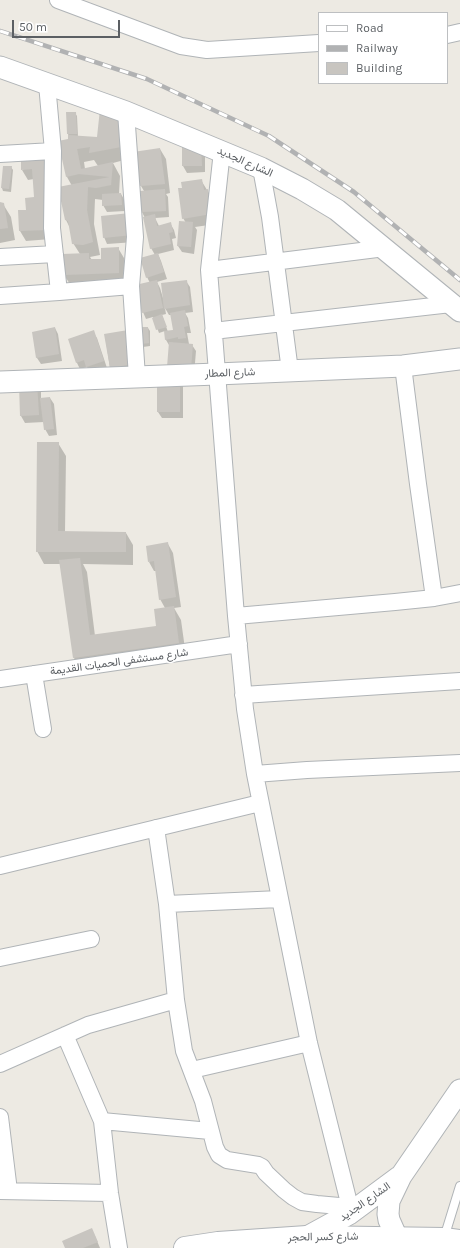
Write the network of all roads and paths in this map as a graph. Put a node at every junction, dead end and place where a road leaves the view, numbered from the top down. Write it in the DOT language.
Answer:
graph roads {
  1 [pos="58,0"];
  2 [pos="460,32"];
  3 [pos="448,35"];
  4 [pos="318,43"];
  5 [pos="0,67"];
  6 [pos="47,84"];
  7 [pos="126,112"];
  8 [pos="53,151"];
  9 [pos="222,151"];
  10 [pos="0,154"];
  11 [pos="261,168"];
  12 [pos="385,248"];
  13 [pos="55,254"];
  14 [pos="0,257"];
  15 [pos="276,262"];
  16 [pos="209,270"];
  17 [pos="131,286"];
  18 [pos="59,292"];
  19 [pos="0,296"];
  20 [pos="456,308"];
  21 [pos="283,322"];
  22 [pos="214,331"];
  23 [pos="460,359"];
  24 [pos="403,366"];
  25 [pos="290,371"];
  26 [pos="217,374"];
  27 [pos="137,377"];
  28 [pos="0,382"];
  29 [pos="460,593"];
  30 [pos="434,598"];
  31 [pos="236,616"];
  32 [pos="239,644"];
  33 [pos="34,674"];
  34 [pos="0,680"];
  35 [pos="460,681"];
  36 [pos="243,695"];
  37 [pos="43,729"];
  38 [pos="460,763"];
  39 [pos="255,774"];
  40 [pos="260,803"];
  41 [pos="156,828"];
  42 [pos="0,866"];
  43 [pos="280,899"];
  44 [pos="167,904"];
  45 [pos="91,939"];
  46 [pos="0,958"];
  47 [pos="176,1000"];
  48 [pos="65,1035"];
  49 [pos="309,1043"];
  50 [pos="0,1064"];
  51 [pos="192,1070"];
  52 [pos="460,1090"];
  53 [pos="0,1117"];
  54 [pos="102,1121"];
  55 [pos="210,1130"];
  56 [pos="401,1176"];
  57 [pos="460,1186"];
  58 [pos="4,1191"];
  59 [pos="110,1193"];
  60 [pos="355,1207"];
  61 [pos="307,1237"];
  62 [pos="397,1238"];
  63 [pos="452,1240"];
  64 [pos="119,1248"];
  65 [pos="186,1248"];
  1 -- 4 [label="street"];
  2 -- 3 [label="street"];
  5 -- 6 [label="street, الشارع الجديد"];
  6 -- 7 [label="street, الشارع الجديد"];
  6 -- 8 [label="street"];
  7 -- 9 [label="street, الشارع الجديد"];
  7 -- 17 [label="street"];
  8 -- 10 [label="street"];
  8 -- 13 [label="street"];
  9 -- 11 [label="street, الشارع الجديد"];
  9 -- 16 [label="street"];
  11 -- 12 [label="street, الشارع الجديد"];
  11 -- 15 [label="street"];
  12 -- 15 [label="street"];
  12 -- 20 [label="street, الشارع الجديد"];
  13 -- 14 [label="street"];
  13 -- 18 [label="street"];
  15 -- 16 [label="street"];
  15 -- 21 [label="street"];
  16 -- 22 [label="street"];
  17 -- 18 [label="street"];
  17 -- 27 [label="street"];
  18 -- 19 [label="street"];
  20 -- 21 [label="street"];
  21 -- 22 [label="street"];
  21 -- 25 [label="street"];
  22 -- 26 [label="street"];
  23 -- 24 [label="street, شارع المطار"];
  24 -- 25 [label="street, شارع المطار"];
  24 -- 30 [label="street"];
  25 -- 26 [label="street, شارع المطار"];
  26 -- 27 [label="street, شارع المطار"];
  26 -- 31 [label="street"];
  27 -- 28 [label="street, شارع المطار"];
  29 -- 30 [label="street"];
  30 -- 31 [label="street"];
  31 -- 32 [label="street"];
  32 -- 33 [label="street, شارع مستشفى الحميات القديمة"];
  32 -- 36 [label="street"];
  33 -- 34 [label="street, شارع مستشفى الحميات القديمة"];
  33 -- 37 [label="street"];
  35 -- 36 [label="street"];
  36 -- 39 [label="street"];
  38 -- 39 [label="street"];
  39 -- 40 [label="street"];
  40 -- 41 [label="street"];
  40 -- 43 [label="street"];
  41 -- 42 [label="street"];
  41 -- 44 [label="street"];
  43 -- 44 [label="street"];
  43 -- 49 [label="street"];
  44 -- 47 [label="street"];
  45 -- 46 [label="street"];
  47 -- 48 [label="street"];
  47 -- 51 [label="street"];
  48 -- 50 [label="street"];
  48 -- 54 [label="street"];
  49 -- 51 [label="street"];
  49 -- 60 [label="street"];
  51 -- 55 [label="street"];
  52 -- 56 [label="street, الشارع الجديد"];
  53 -- 58 [label="street"];
  54 -- 55 [label="street"];
  54 -- 59 [label="street"];
  55 -- 60 [label="street"];
  56 -- 60 [label="street, الشارع الجديد"];
  56 -- 62 [label="street, الشارع الجديد"];
  57 -- 63 [label="lane"];
  58 -- 59 [label="street"];
  59 -- 64 [label="street"];
  60 -- 61 [label="street, الشارع الجديد"];
  61 -- 62 [label="main road, شارع كسر الحجر"];
  61 -- 65 [label="main road, شارع كسر الحجر"];
  62 -- 63 [label="main road, شارع كسر الحجر"];
}
